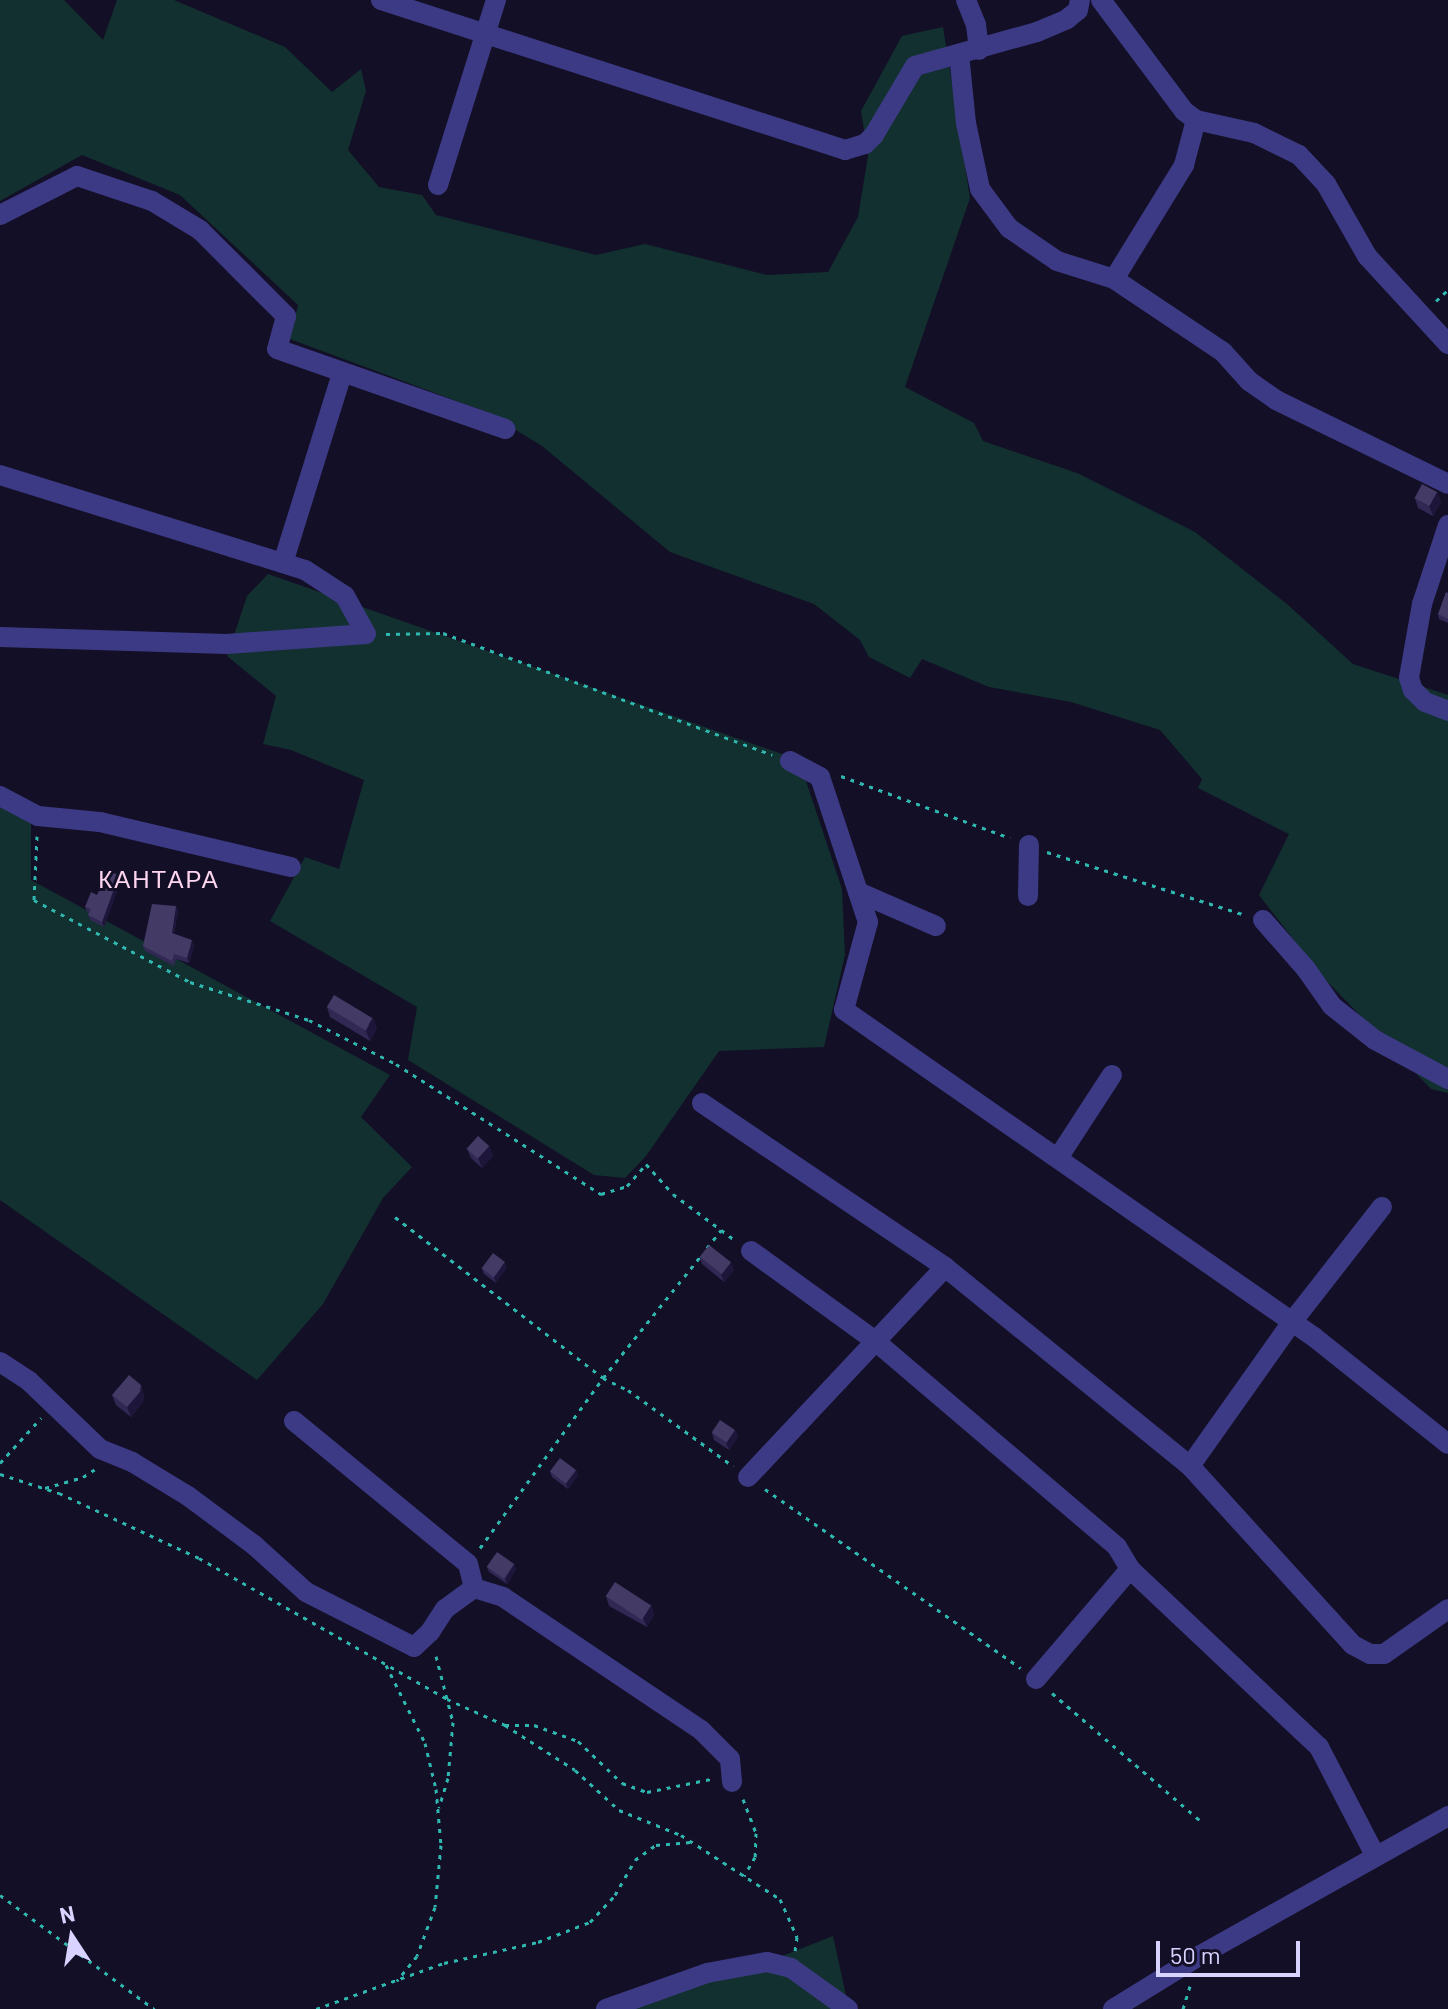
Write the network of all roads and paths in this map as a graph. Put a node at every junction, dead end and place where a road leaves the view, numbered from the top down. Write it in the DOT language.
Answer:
graph roads {
  1 [pos="381,0"];
  2 [pos="496,0"];
  3 [pos="966,0"];
  4 [pos="1080,0"];
  5 [pos="1101,0"];
  6 [pos="485,35"];
  7 [pos="969,52"];
  8 [pos="1196,120"];
  9 [pos="438,185"];
  10 [pos="0,215"];
  11 [pos="1114,279"];
  12 [pos="1448,344"];
  13 [pos="342,374"];
  14 [pos="505,429"];
  15 [pos="0,475"];
  16 [pos="1448,484"];
  17 [pos="1448,525"];
  18 [pos="283,563"];
  19 [pos="0,637"];
  20 [pos="1448,711"];
  21 [pos="790,761"];
  22 [pos="0,796"];
  23 [pos="38,816"];
  24 [pos="1029,845"];
  25 [pos="291,867"];
  26 [pos="858,892"];
  27 [pos="1028,896"];
  28 [pos="1263,920"];
  29 [pos="936,926"];
  30 [pos="1112,1075"];
  31 [pos="1448,1079"];
  32 [pos="702,1103"];
  33 [pos="1058,1158"];
  34 [pos="1382,1207"];
  35 [pos="395,1217"];
  36 [pos="721,1230"];
  37 [pos="751,1251"];
  38 [pos="945,1267"];
  39 [pos="1292,1322"];
  40 [pos="874,1340"];
  41 [pos="0,1362"];
  42 [pos="603,1378"];
  43 [pos="294,1421"];
  44 [pos="1448,1444"];
  45 [pos="1190,1466"];
  46 [pos="0,1474"];
  47 [pos="748,1477"];
  48 [pos="468,1564"];
  49 [pos="1130,1569"];
  50 [pos="474,1588"];
  51 [pos="1448,1609"];
  52 [pos="430,1632"];
  53 [pos="386,1664"];
  54 [pos="1036,1679"];
  55 [pos="447,1699"];
  56 [pos="505,1725"];
  57 [pos="732,1782"];
  58 [pos="438,1813"];
  59 [pos="1448,1816"];
  60 [pos="1203,1823"];
  61 [pos="691,1842"];
  62 [pos="1375,1855"];
  63 [pos="744,1876"];
  64 [pos="0,1895"];
  65 [pos="791,1968"];
  66 [pos="395,1984"];
  67 [pos="154,2009"];
  68 [pos="316,2009"];
  69 [pos="606,2009"];
  70 [pos="848,2009"];
  71 [pos="1113,2009"];
  1 -- 6 [label="street"];
  2 -- 6 [label="street"];
  3 -- 7 [label="street"];
  4 -- 7 [label="street"];
  5 -- 8 [label="street"];
  6 -- 7 [label="street"];
  6 -- 9 [label="street"];
  7 -- 11 [label="street"];
  8 -- 11 [label="street"];
  8 -- 12 [label="street"];
  10 -- 13 [label="street"];
  11 -- 16 [label="street"];
  13 -- 14 [label="street"];
  13 -- 18 [label="street"];
  15 -- 18 [label="street"];
  17 -- 20 [label="street"];
  18 -- 19 [label="street"];
  21 -- 26 [label="street"];
  22 -- 23 [label="street"];
  23 -- 25 [label="street"];
  23 -- 36 [label="path"];
  24 -- 27 [label="street"];
  26 -- 29 [label="street"];
  26 -- 33 [label="street"];
  28 -- 31 [label="street"];
  30 -- 33 [label="street"];
  32 -- 38 [label="street"];
  33 -- 39 [label="street"];
  34 -- 39 [label="street"];
  35 -- 42 [label="path"];
  36 -- 37 [label="path"];
  36 -- 42 [label="path"];
  37 -- 40 [label="street"];
  38 -- 40 [label="street"];
  38 -- 45 [label="street"];
  39 -- 44 [label="street"];
  39 -- 45 [label="street"];
  40 -- 47 [label="street"];
  40 -- 49 [label="street"];
  41 -- 52 [label="street"];
  42 -- 47 [label="path"];
  42 -- 48 [label="path"];
  43 -- 48 [label="street"];
  45 -- 51 [label="street"];
  46 -- 53 [label="path"];
  47 -- 54 [label="path"];
  48 -- 50 [label="street"];
  49 -- 54 [label="street"];
  49 -- 62 [label="street"];
  50 -- 52 [label="street"];
  50 -- 57 [label="street"];
  52 -- 55 [label="path"];
  53 -- 55 [label="path"];
  53 -- 58 [label="path"];
  54 -- 60 [label="path"];
  55 -- 56 [label="path"];
  55 -- 58 [label="path"];
  56 -- 57 [label="path"];
  56 -- 61 [label="path"];
  57 -- 63 [label="path"];
  58 -- 66 [label="path"];
  59 -- 62 [label="street"];
  61 -- 63 [label="path"];
  61 -- 66 [label="path"];
  62 -- 71 [label="street"];
  63 -- 65 [label="path"];
  64 -- 67 [label="path"];
  65 -- 69 [label="street"];
  65 -- 70 [label="street"];
  66 -- 68 [label="path"];
}
